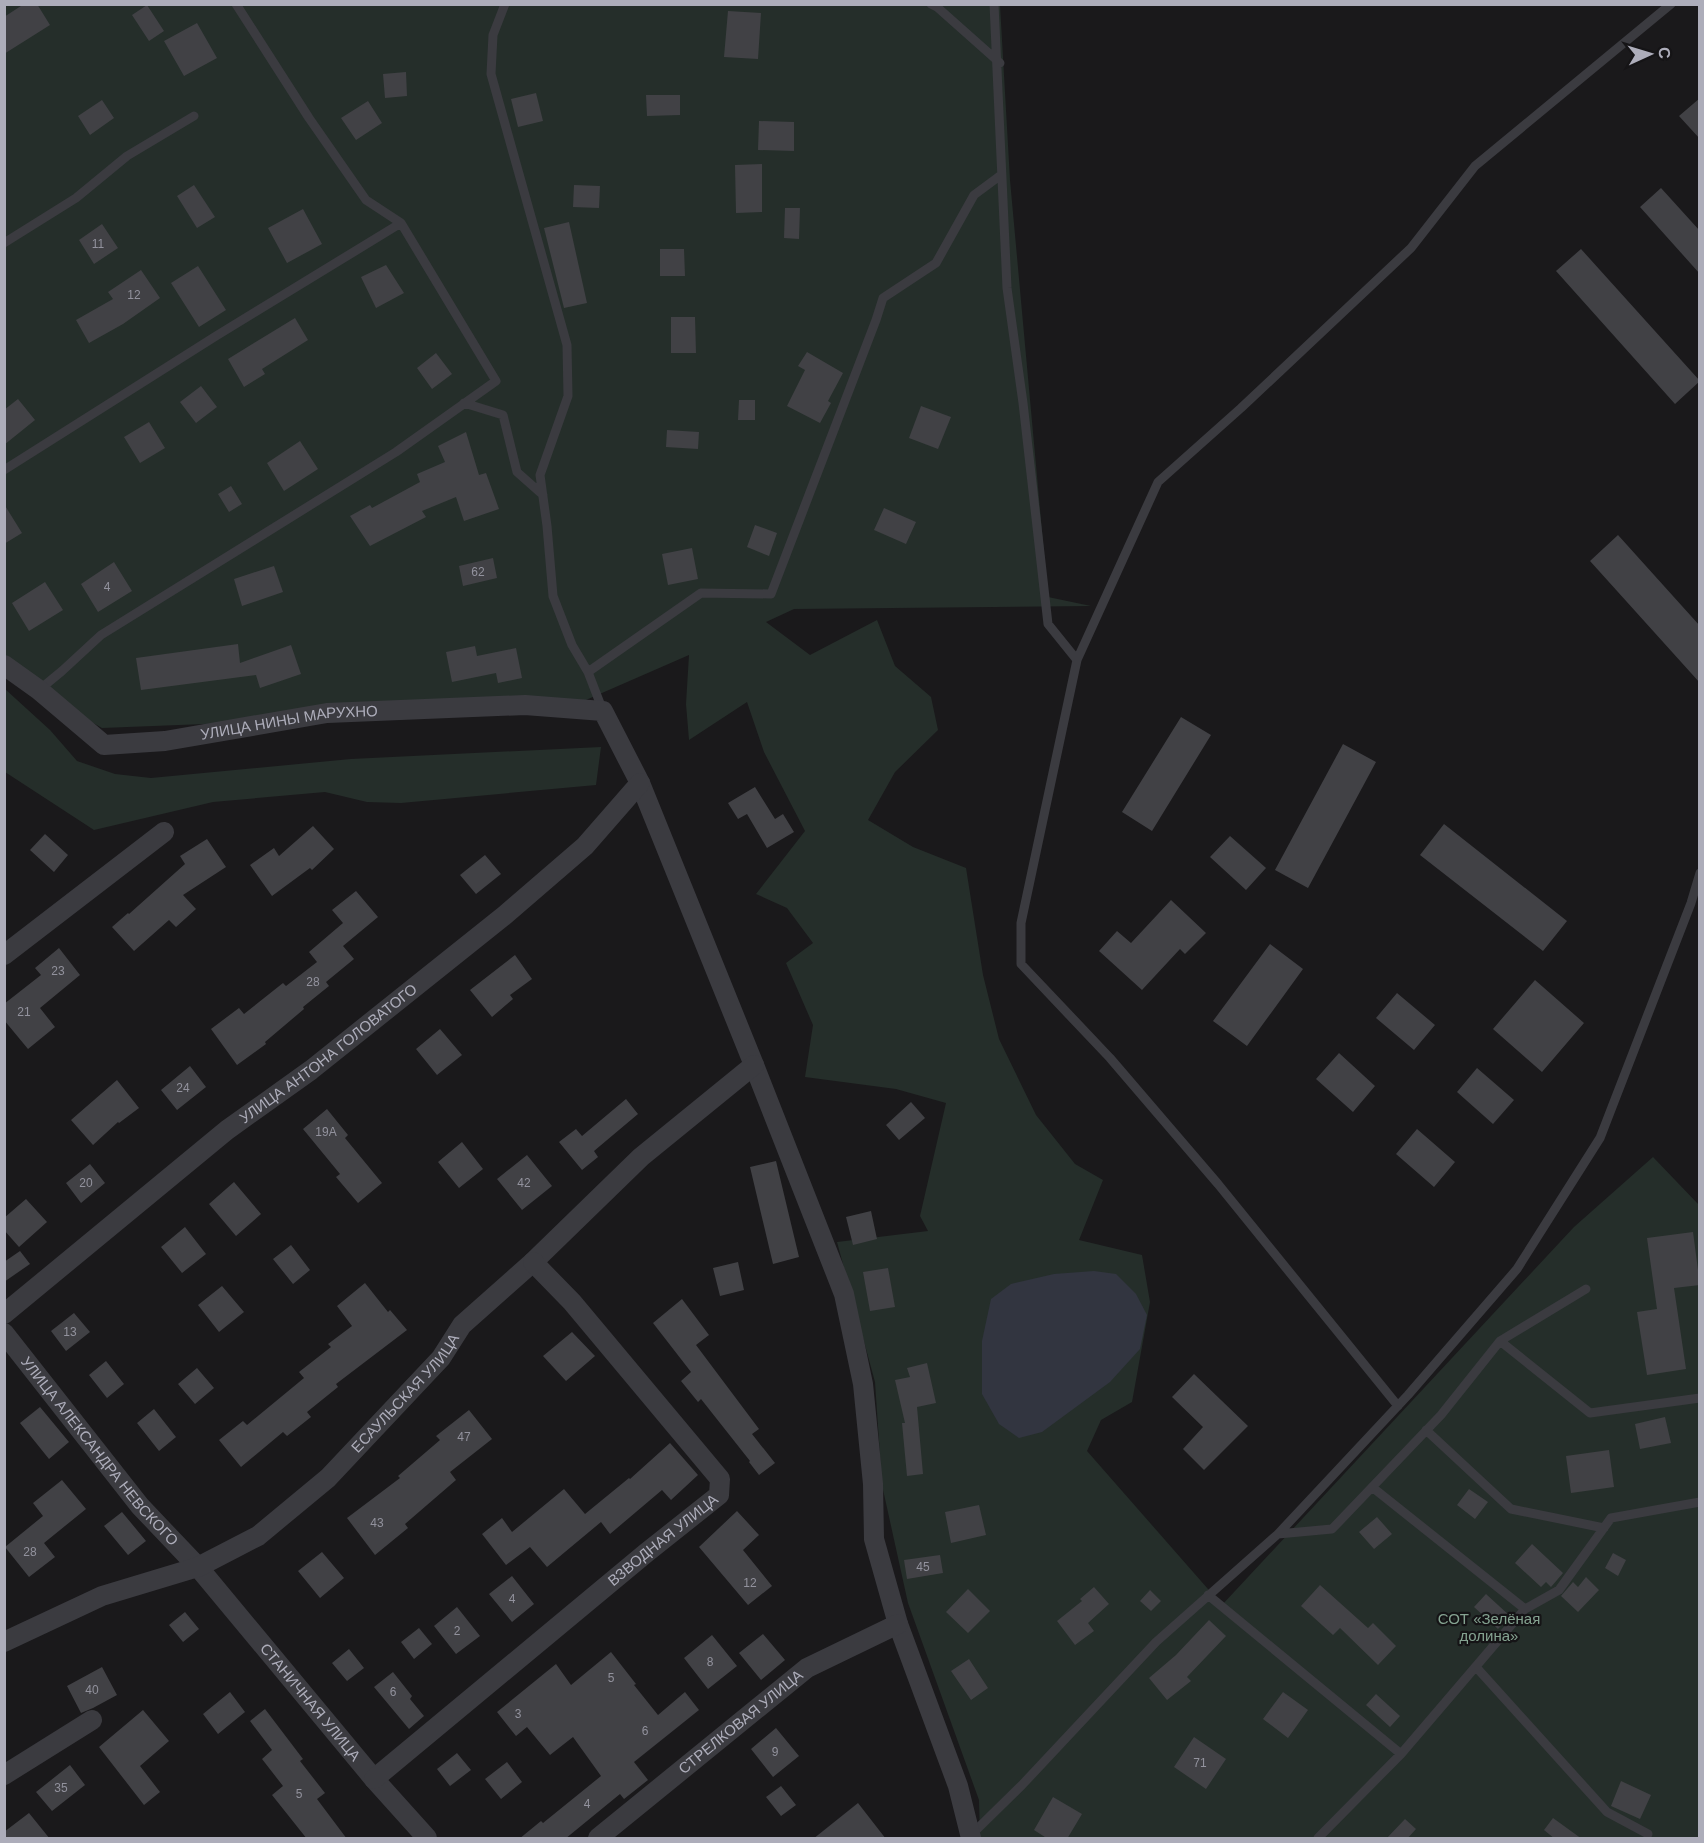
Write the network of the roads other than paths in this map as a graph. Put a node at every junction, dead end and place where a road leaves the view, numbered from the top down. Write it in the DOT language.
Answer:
graph roads {
  1 [pos="236,4"];
  2 [pos="505,4"];
  3 [pos="931,4"];
  4 [pos="994,4"];
  5 [pos="1671,4"];
  6 [pos="999,62"];
  7 [pos="194,116"];
  8 [pos="1001,175"];
  9 [pos="401,223"];
  10 [pos="4,243"];
  11 [pos="464,403"];
  12 [pos="4,470"];
  13 [pos="543,495"];
  14 [pos="1077,660"];
  15 [pos="4,664"];
  16 [pos="588,672"];
  17 [pos="39,690"];
  18 [pos="603,711"];
  19 [pos="640,783"];
  20 [pos="164,832"];
  21 [pos="1700,873"];
  22 [pos="4,955"];
  23 [pos="754,1065"];
  24 [pos="532,1262"];
  25 [pos="1586,1289"];
  26 [pos="4,1314"];
  27 [pos="4,1333"];
  28 [pos="1500,1341"];
  29 [pos="1700,1398"];
  30 [pos="1398,1406"];
  31 [pos="1426,1430"];
  32 [pos="1372,1487"];
  33 [pos="1700,1502"];
  34 [pos="1604,1528"];
  35 [pos="1278,1534"];
  36 [pos="198,1567"];
  37 [pos="1209,1595"];
  38 [pos="1525,1609"];
  39 [pos="898,1624"];
  40 [pos="4,1642"];
  41 [pos="1476,1667"];
  42 [pos="92,1720"];
  43 [pos="1401,1754"];
  44 [pos="4,1775"];
  45 [pos="374,1779"];
  46 [pos="1648,1834"];
  47 [pos="965,1837"];
  48 [pos="424,1838"];
  49 [pos="598,1839"];
  50 [pos="1318,1839"];
  1 -- 9 [label="lane"];
  2 -- 13 [label="lane"];
  3 -- 6 [label="lane"];
  4 -- 6 [label="lane"];
  5 -- 14 [label="lane"];
  6 -- 8 [label="lane"];
  7 -- 10 [label="lane"];
  8 -- 14 [label="lane"];
  8 -- 16 [label="lane"];
  9 -- 11 [label="lane"];
  9 -- 12 [label="lane"];
  11 -- 13 [label="lane"];
  11 -- 17 [label="lane"];
  13 -- 16 [label="lane"];
  14 -- 30 [label="lane"];
  15 -- 17 [label="street, УЛИЦА НИНЫ МАРУХНО"];
  16 -- 18 [label="lane"];
  17 -- 18 [label="street, УЛИЦА НИНЫ МАРУХНО"];
  18 -- 19 [label="street"];
  19 -- 23 [label="street"];
  19 -- 26 [label="street, УЛИЦА АНТОНА ГОЛОВАТОГО"];
  20 -- 22 [label="street"];
  21 -- 30 [label="lane"];
  23 -- 24 [label="street, ЕСАУЛЬСКАЯ УЛИЦА"];
  23 -- 39 [label="street"];
  24 -- 36 [label="street, ЕСАУЛЬСКАЯ УЛИЦА"];
  24 -- 45 [label="street, ВЗВОДНАЯ УЛИЦА"];
  25 -- 28 [label="lane"];
  27 -- 36 [label="street, УЛИЦА АЛЕКСАНДРА НЕВСКОГО"];
  28 -- 29 [label="lane"];
  28 -- 31 [label="lane"];
  30 -- 35 [label="lane"];
  31 -- 32 [label="lane"];
  31 -- 34 [label="lane"];
  32 -- 35 [label="lane"];
  32 -- 38 [label="lane"];
  33 -- 34 [label="lane"];
  34 -- 38 [label="lane"];
  35 -- 37 [label="lane"];
  36 -- 40 [label="street, ЕСАУЛЬСКАЯ УЛИЦА"];
  36 -- 45 [label="street, СТАНИЧНАЯ УЛИЦА"];
  37 -- 43 [label="lane"];
  37 -- 47 [label="lane"];
  38 -- 41 [label="lane"];
  39 -- 47 [label="street"];
  39 -- 49 [label="street, СТРЕЛКОВАЯ УЛИЦА"];
  41 -- 43 [label="lane"];
  41 -- 46 [label="lane"];
  42 -- 44 [label="street"];
  43 -- 50 [label="lane"];
  45 -- 48 [label="street, СТАНИЧНАЯ УЛИЦА"];
}
